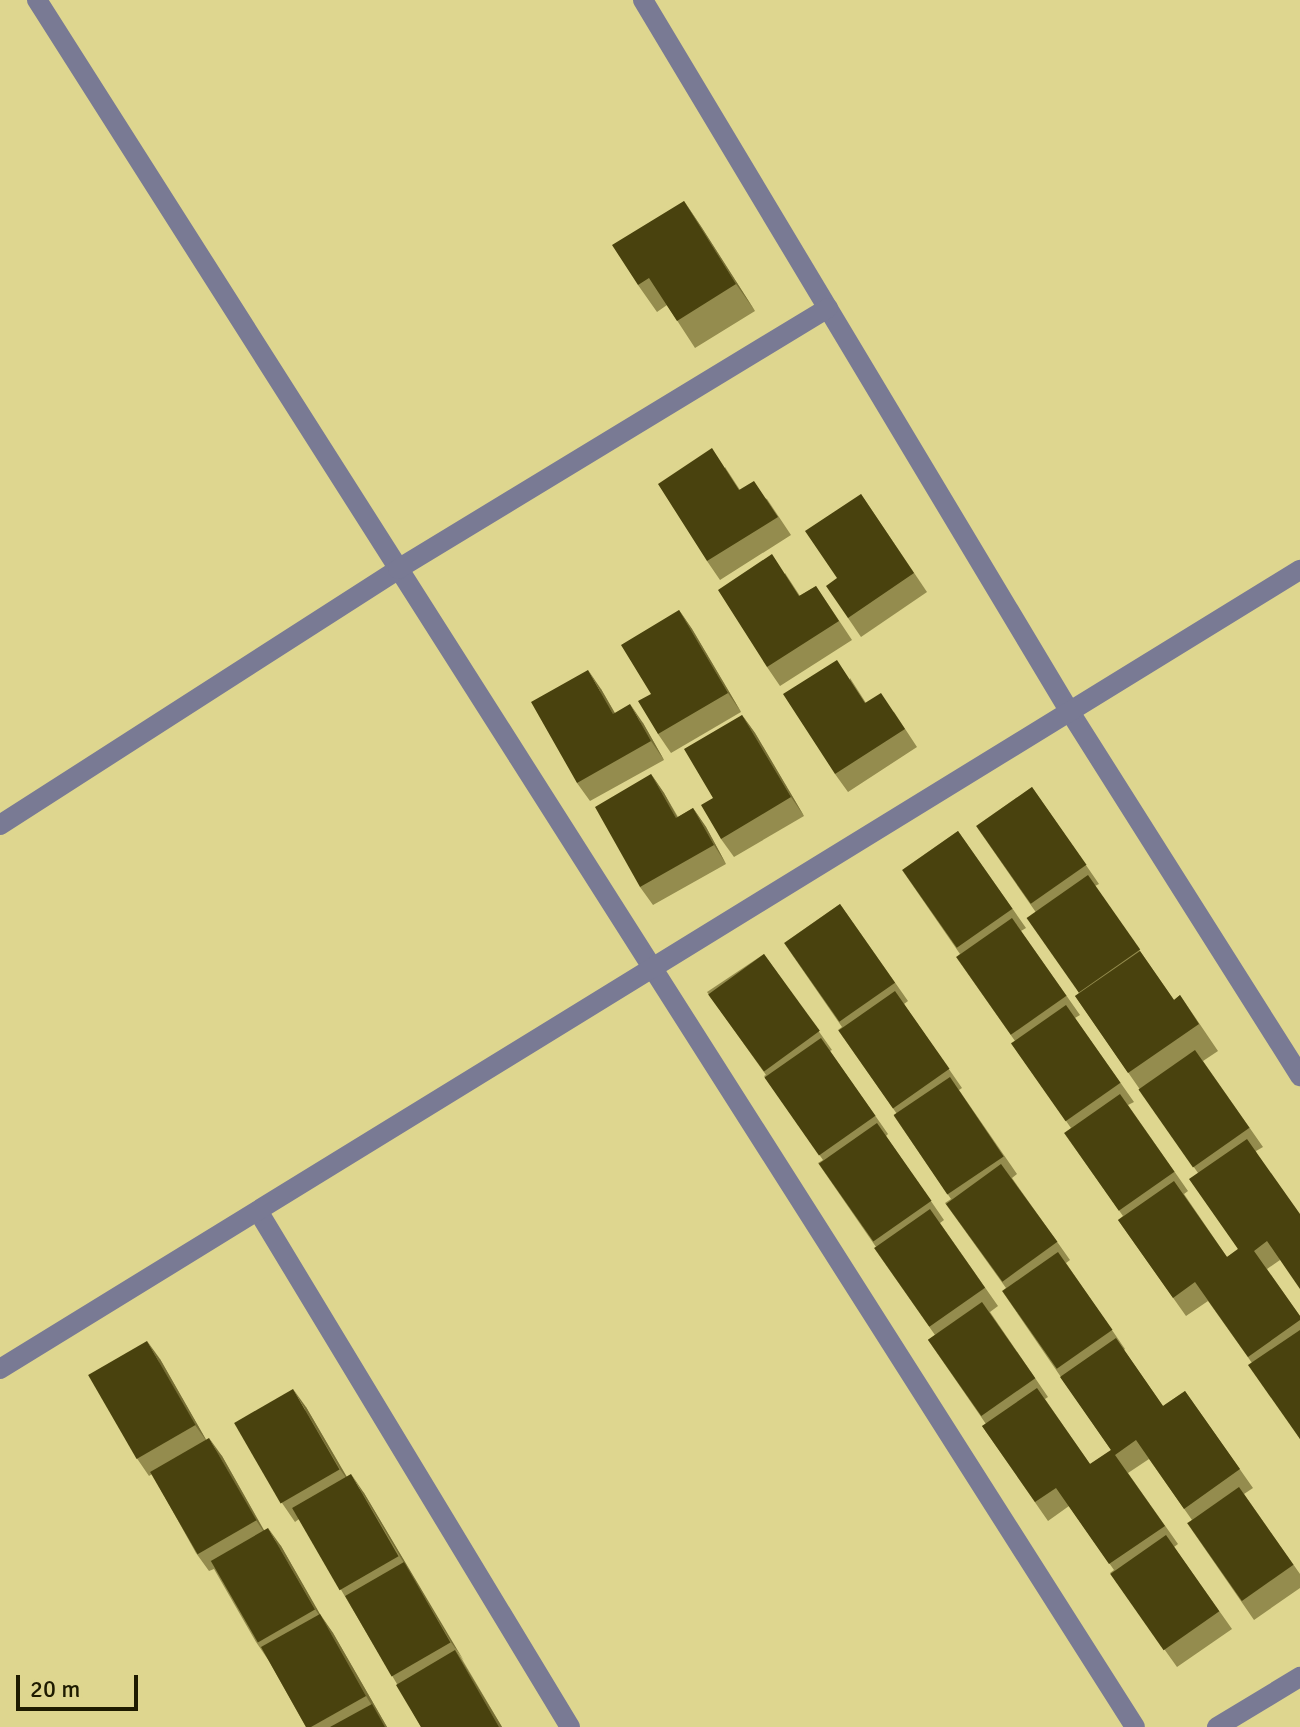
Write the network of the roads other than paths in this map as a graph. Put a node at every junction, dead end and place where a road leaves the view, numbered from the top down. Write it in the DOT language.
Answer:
graph roads {
  1 [pos="37,0"];
  2 [pos="643,0"];
  3 [pos="828,308"];
  4 [pos="398,569"];
  5 [pos="1300,570"];
  6 [pos="1070,712"];
  7 [pos="0,825"];
  8 [pos="652,968"];
  9 [pos="1300,1076"];
  10 [pos="258,1211"];
  11 [pos="0,1369"];
  12 [pos="1300,1677"];
  13 [pos="570,1727"];
  14 [pos="1135,1727"];
  15 [pos="1217,1727"];
  1 -- 4 [label="street"];
  2 -- 3 [label="street"];
  3 -- 4 [label="street"];
  3 -- 6 [label="street"];
  4 -- 7 [label="street"];
  4 -- 8 [label="street"];
  5 -- 6 [label="street"];
  6 -- 8 [label="street"];
  6 -- 9 [label="street"];
  8 -- 10 [label="street"];
  8 -- 14 [label="street"];
  10 -- 11 [label="street"];
  10 -- 13 [label="street"];
  12 -- 15 [label="street"];
}
